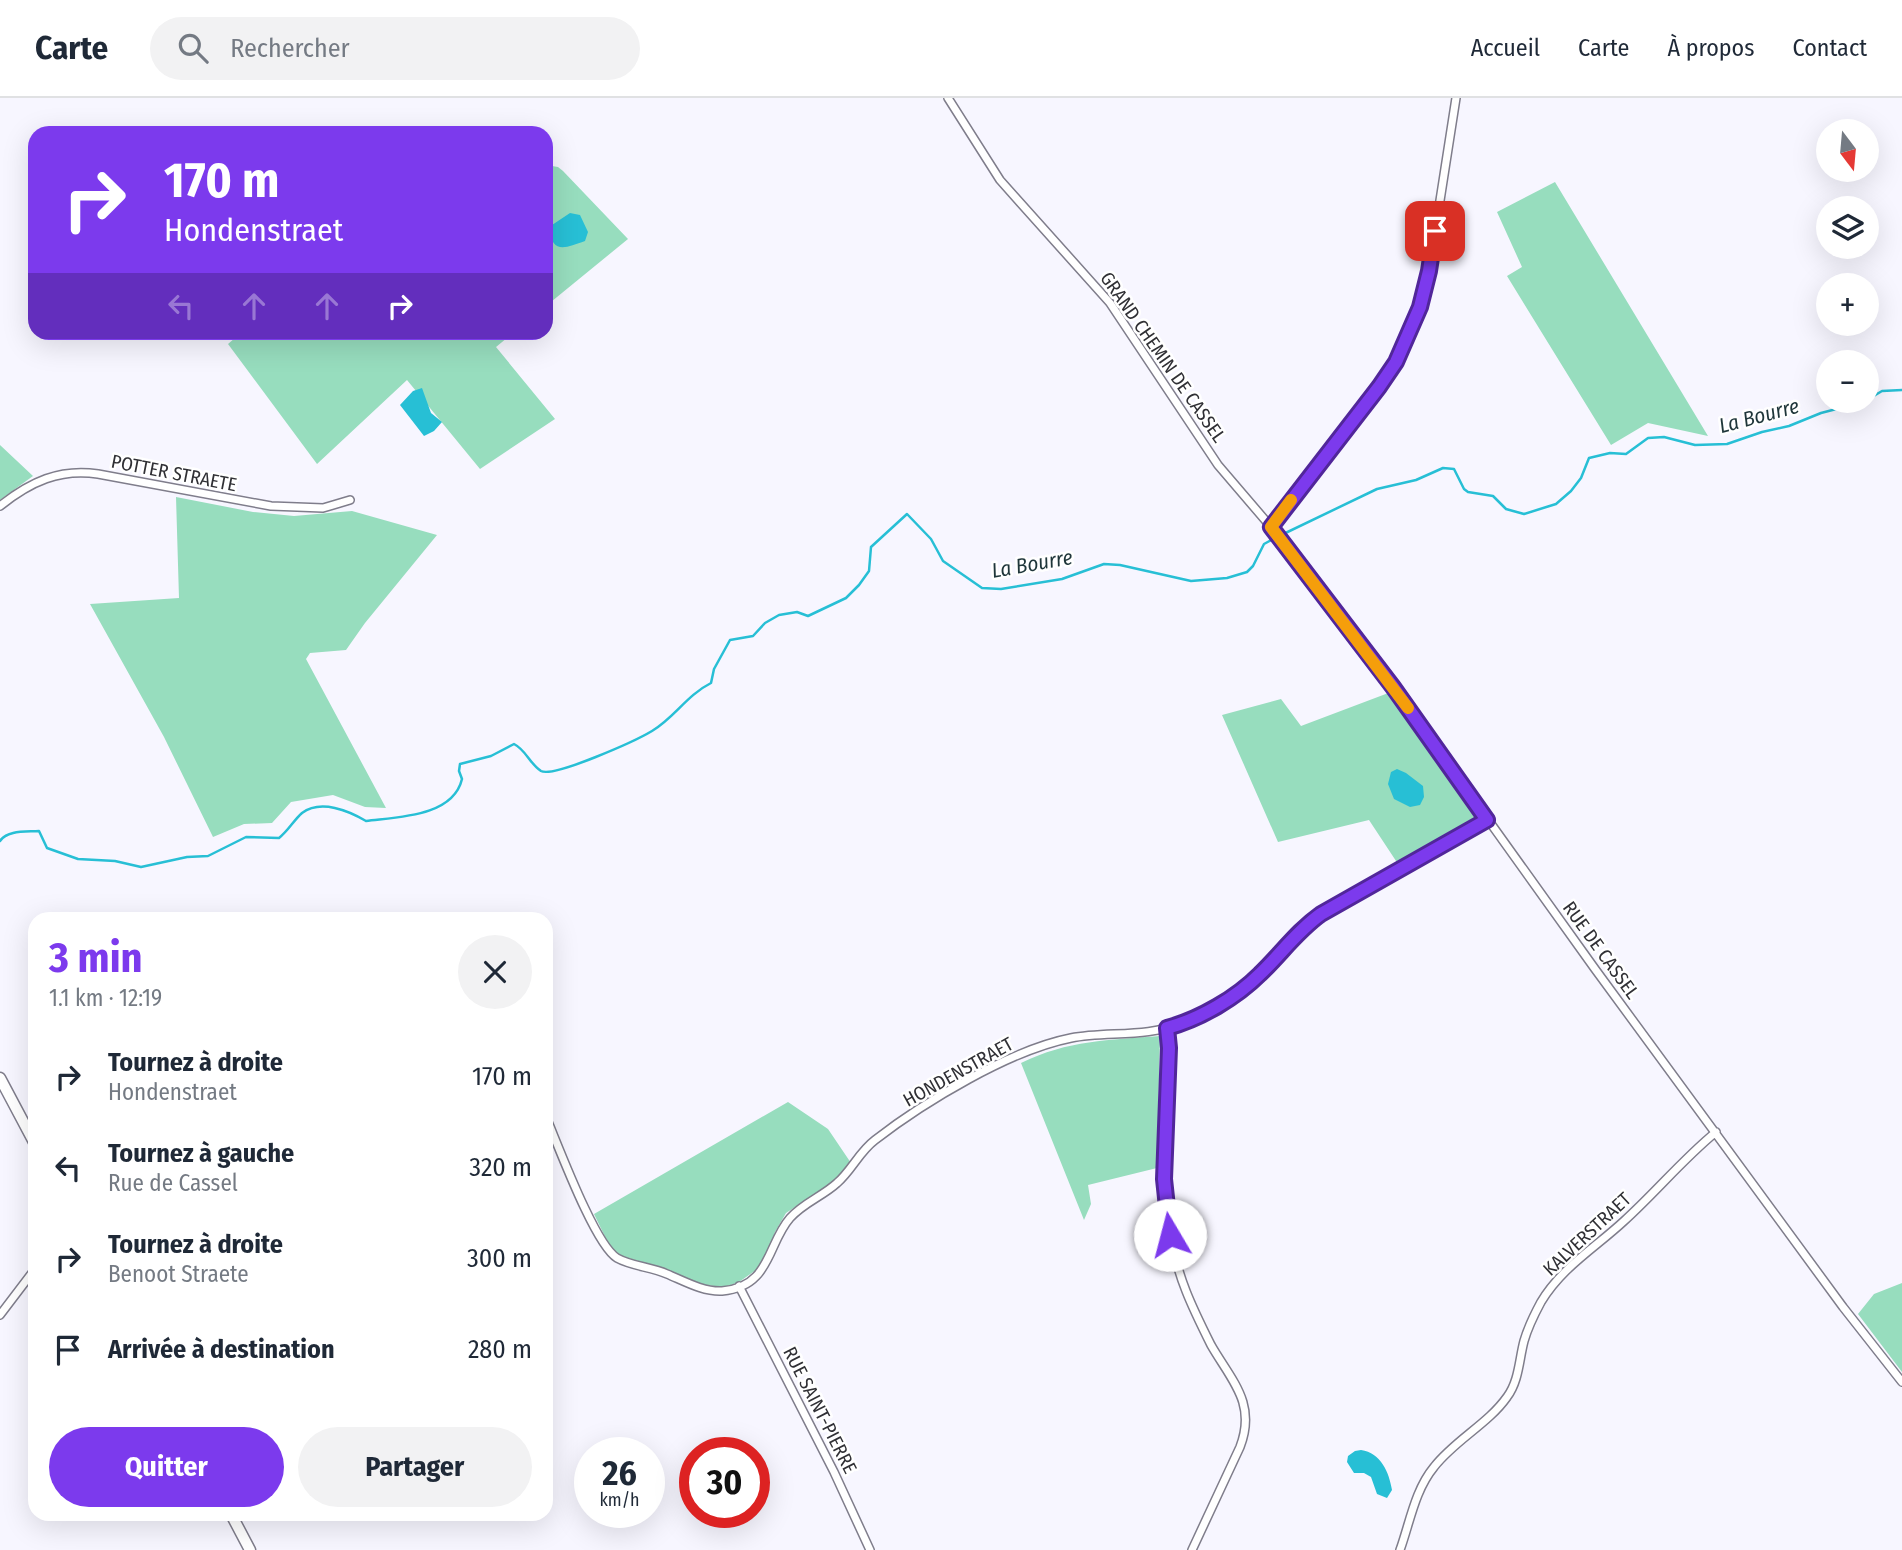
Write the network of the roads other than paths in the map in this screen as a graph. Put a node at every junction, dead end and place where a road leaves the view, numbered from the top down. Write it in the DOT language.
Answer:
graph roads {
  1 [pos="948,98"];
  2 [pos="1456,98"];
  3 [pos="350,500"];
  4 [pos="0,506"];
  5 [pos="1271,527"];
  6 [pos="1280,537"];
  7 [pos="1487,820"];
  8 [pos="1167,1028"];
  9 [pos="0,1078"];
  10 [pos="28,1131"];
  11 [pos="1716,1132"];
  12 [pos="553,1133"];
  13 [pos="28,1278"];
  14 [pos="739,1286"];
  15 [pos="0,1315"];
  16 [pos="1902,1382"];
  17 [pos="235,1521"];
  18 [pos="250,1550"];
  19 [pos="870,1550"];
  20 [pos="1192,1550"];
  21 [pos="1400,1550"];
  1 -- 5 [label="street, GRAND CHEMIN DE CASSEL"];
  2 -- 5 [label="street"];
  3 -- 4 [label="street, POTTER STRAETE"];
  5 -- 6 [label="street, GRAND CHEMIN DE CASSEL"];
  6 -- 7 [label="street, RUE DE CASSEL"];
  7 -- 8 [label="street, HONDENSTRAET"];
  7 -- 11 [label="street, RUE DE CASSEL"];
  8 -- 14 [label="street, HONDENSTRAET"];
  8 -- 20 [label="street"];
  9 -- 10 [label="street"];
  11 -- 16 [label="street, RUE DE CASSEL"];
  11 -- 21 [label="street, KALVERSTRAET"];
  12 -- 14 [label="street"];
  13 -- 15 [label="street"];
  14 -- 19 [label="street, RUE SAINT-PIERRE"];
  17 -- 18 [label="street"];
}
